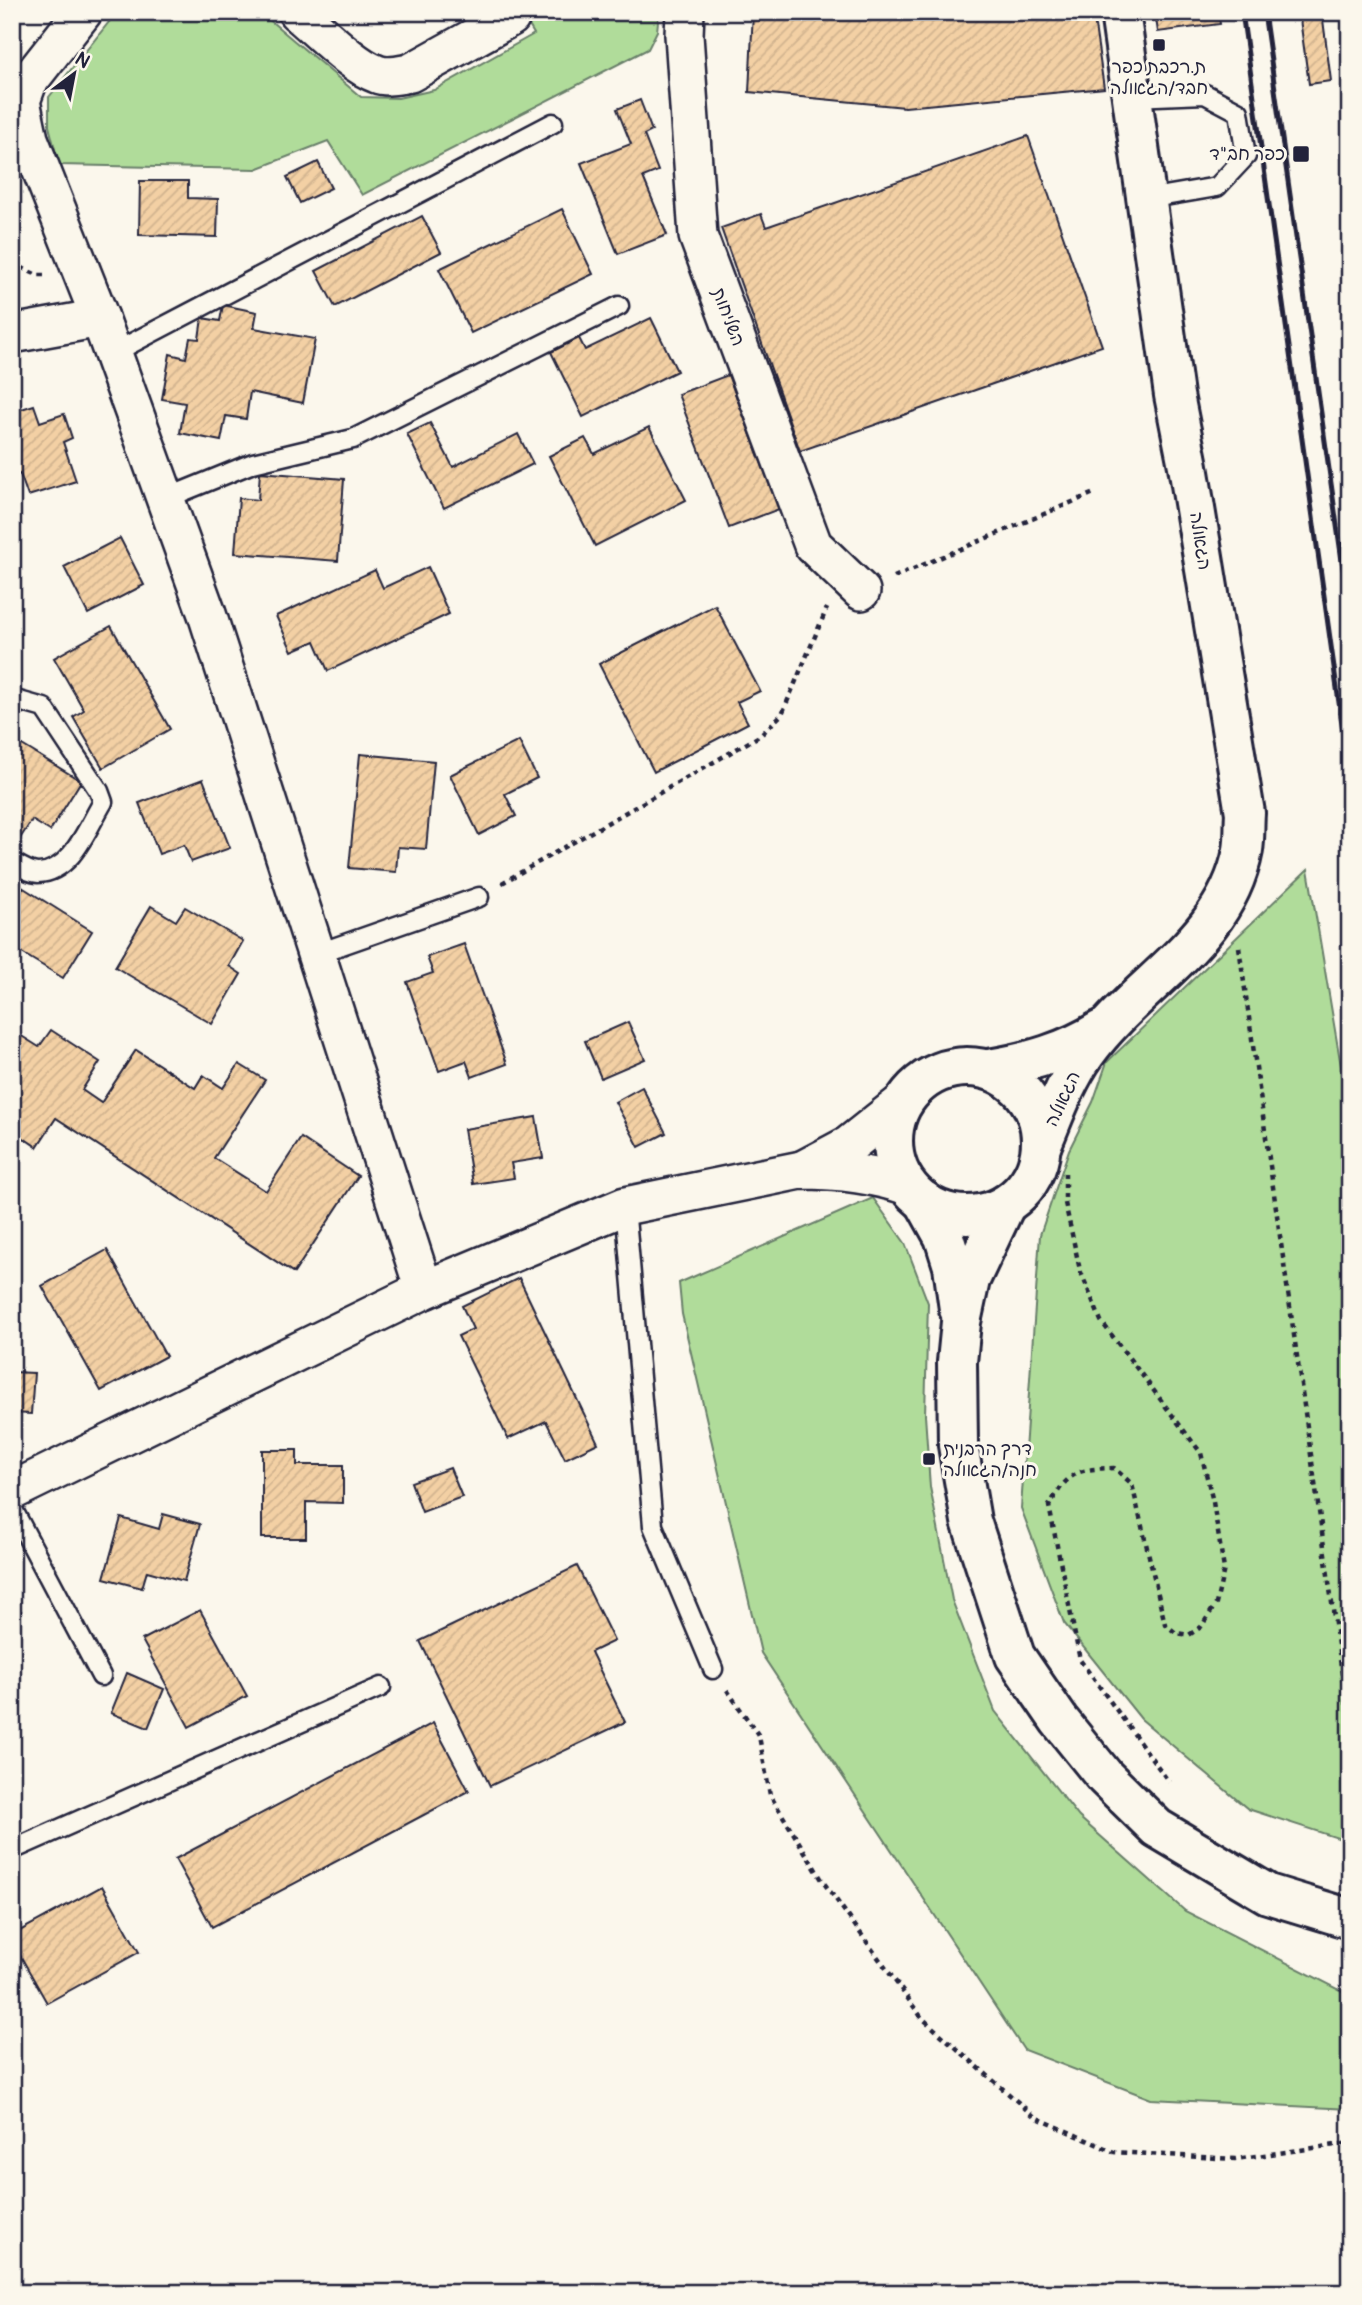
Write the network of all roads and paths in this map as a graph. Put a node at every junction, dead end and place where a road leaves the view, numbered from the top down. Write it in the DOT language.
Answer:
graph roads {
  1 [pos="83,12"];
  2 [pos="298,12"];
  3 [pos="685,12"];
  4 [pos="1120,12"];
  5 [pos="511,17"];
  6 [pos="1132,97"];
  7 [pos="553,123"];
  8 [pos="1147,199"];
  9 [pos="619,306"];
  10 [pos="100,318"];
  11 [pos="12,334"];
  12 [pos="113,353"];
  13 [pos="1094,493"];
  14 [pos="167,498"];
  15 [pos="861,591"];
  16 [pos="12,699"];
  17 [pos="12,862"];
  18 [pos="1231,890"];
  19 [pos="478,897"];
  20 [pos="316,954"];
  21 [pos="1112,1023"];
  22 [pos="989,1069"];
  23 [pos="903,1102"];
  24 [pos="1054,1153"];
  25 [pos="801,1170"];
  26 [pos="916,1194"];
  27 [pos="625,1206"];
  28 [pos="1005,1206"];
  29 [pos="424,1290"];
  30 [pos="961,1322"];
  31 [pos="12,1491"];
  32 [pos="12,1508"];
  33 [pos="713,1669"];
  34 [pos="101,1676"];
  35 [pos="381,1687"];
  36 [pos="1350,1731"];
  37 [pos="1172,1787"];
  38 [pos="12,1850"];
  39 [pos="1350,1919"];
  40 [pos="1350,2143"];
  1 -- 10 [label="street"];
  2 -- 5 [label="street"];
  3 -- 15 [label="street, השליחות"];
  4 -- 6 [label="main road, הגאולה"];
  6 -- 8 [label="main road, הגאולה"];
  6 -- 8 [label="lane"];
  7 -- 12 [label="lane"];
  8 -- 18 [label="main road, הגאולה"];
  9 -- 14 [label="lane"];
  10 -- 11 [label="street"];
  10 -- 12 [label="street"];
  12 -- 14 [label="street"];
  13 -- 15 [label="path"];
  14 -- 20 [label="street"];
  15 -- 19 [label="path"];
  16 -- 17 [label="lane"];
  18 -- 21 [label="main road, הגאולה"];
  18 -- 36 [label="path"];
  19 -- 20 [label="lane"];
  20 -- 29 [label="street"];
  21 -- 22 [label="main road, הגאולה"];
  21 -- 24 [label="main road, הגאולה"];
  22 -- 23 [label="main road"];
  22 -- 24 [label="main road"];
  23 -- 25 [label="street"];
  23 -- 26 [label="main road"];
  24 -- 28 [label="main road"];
  24 -- 37 [label="path"];
  25 -- 26 [label="street"];
  25 -- 27 [label="street"];
  26 -- 28 [label="main road"];
  26 -- 30 [label="main road"];
  27 -- 29 [label="street"];
  27 -- 33 [label="lane"];
  28 -- 30 [label="main road"];
  29 -- 31 [label="street"];
  30 -- 39 [label="main road"];
  32 -- 34 [label="lane"];
  33 -- 40 [label="path"];
  35 -- 38 [label="lane"];
}
